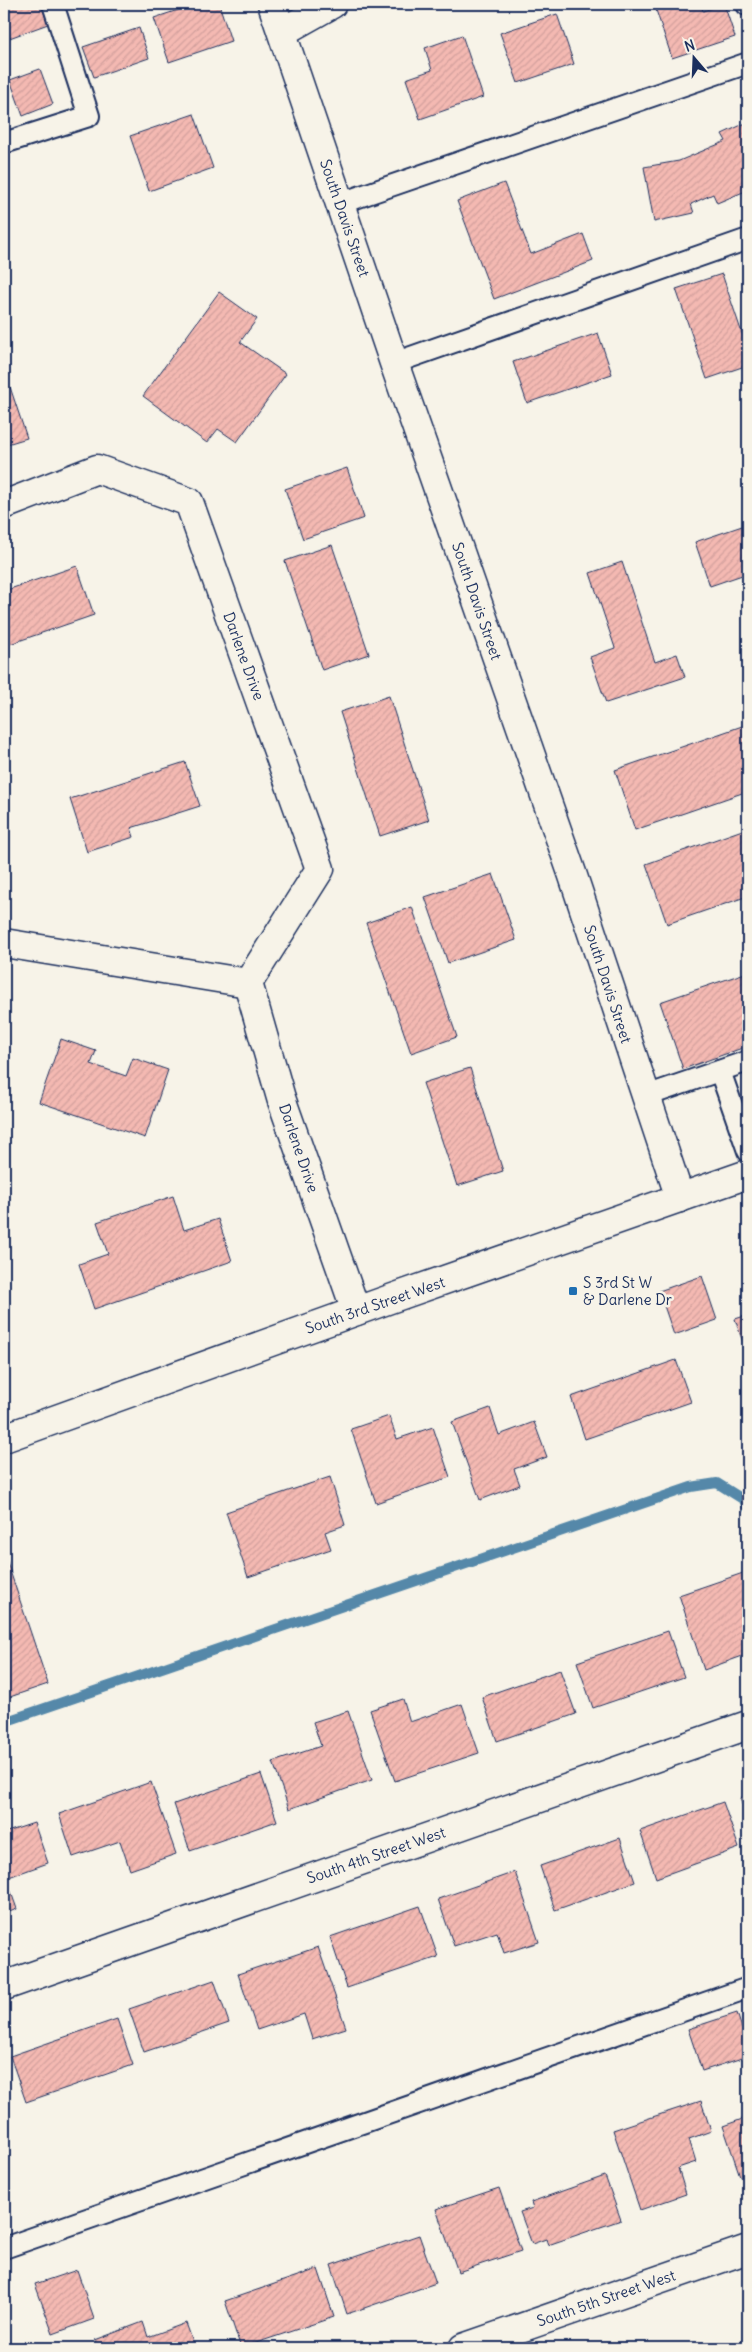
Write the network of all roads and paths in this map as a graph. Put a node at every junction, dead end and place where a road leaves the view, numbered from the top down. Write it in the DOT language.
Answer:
graph roads {
  1 [pos="53,4"];
  2 [pos="272,4"];
  3 [pos="332,4"];
  4 [pos="282,32"];
  5 [pos="748,63"];
  6 [pos="4,143"];
  7 [pos="341,203"];
  8 [pos="748,239"];
  9 [pos="394,363"];
  10 [pos="4,505"];
  11 [pos="4,943"];
  12 [pos="248,983"];
  13 [pos="748,1061"];
  14 [pos="720,1070"];
  15 [pos="646,1096"];
  16 [pos="748,1151"];
  17 [pos="748,1174"];
  18 [pos="680,1198"];
  19 [pos="356,1311"];
  20 [pos="4,1438"];
  21 [pos="748,1725"];
  22 [pos="4,1986"];
  23 [pos="748,1988"];
  24 [pos="4,2248"];
  25 [pos="748,2249"];
  26 [pos="464,2348"];
  1 -- 6 [label="lane"];
  2 -- 4 [label="street, South Davis Street"];
  3 -- 4 [label="street"];
  4 -- 7 [label="street, South Davis Street"];
  5 -- 7 [label="lane"];
  7 -- 9 [label="street, South Davis Street"];
  8 -- 9 [label="lane"];
  9 -- 15 [label="street, South Davis Street"];
  10 -- 12 [label="street, Darlene Drive"];
  11 -- 12 [label="street"];
  12 -- 19 [label="street, Darlene Drive"];
  13 -- 14 [label="lane"];
  14 -- 15 [label="lane"];
  14 -- 16 [label="lane"];
  15 -- 18 [label="street, South Davis Street"];
  17 -- 18 [label="street, South 3rd Street West"];
  18 -- 19 [label="street, South 3rd Street West"];
  19 -- 20 [label="street, South 3rd Street West"];
  21 -- 22 [label="street, South 4th Street West"];
  23 -- 24 [label="lane"];
  25 -- 26 [label="street, South 5th Street West"];
}
